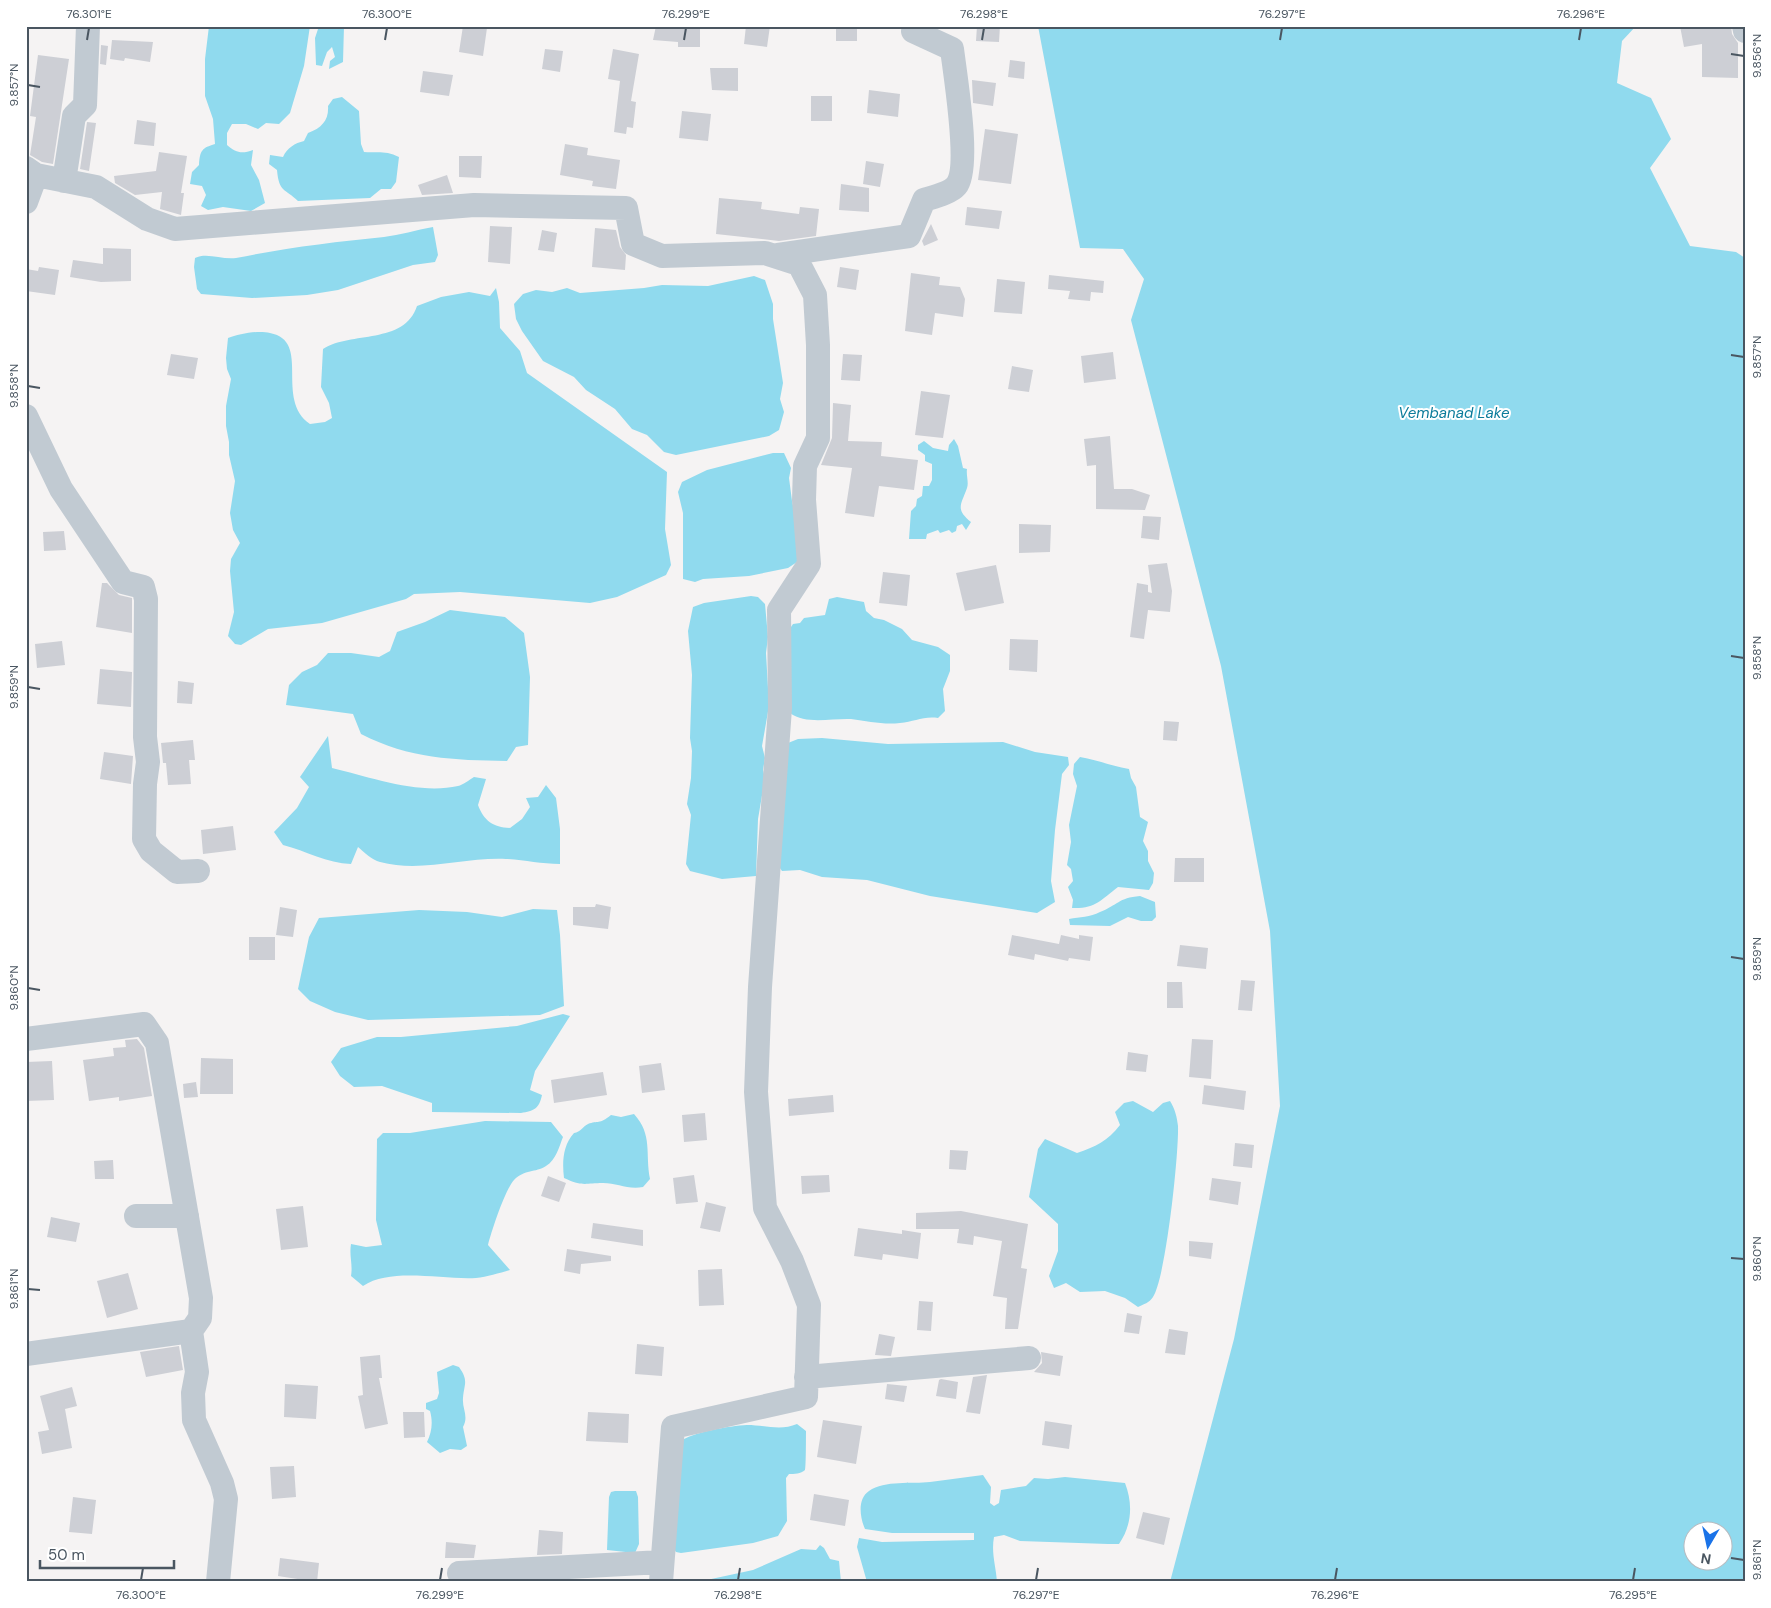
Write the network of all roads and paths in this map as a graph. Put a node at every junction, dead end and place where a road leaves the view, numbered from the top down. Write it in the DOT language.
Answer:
graph roads {
  1 [pos="88,26"];
  2 [pos="1744,26"];
  3 [pos="913,31"];
  4 [pos="1745,31"];
  5 [pos="31,171"];
  6 [pos="64,181"];
  7 [pos="26,202"];
  8 [pos="774,256"];
  9 [pos="26,416"];
  10 [pos="198,871"];
  11 [pos="26,1039"];
  12 [pos="136,1216"];
  13 [pos="187,1216"];
  14 [pos="191,1331"];
  15 [pos="26,1354"];
  16 [pos="1029,1358"];
  17 [pos="806,1377"];
  18 [pos="662,1572"];
  19 [pos="459,1573"];
  20 [pos="218,1582"];
  1 -- 6 [label="street"];
  2 -- 4 [label="street"];
  3 -- 8 [label="street"];
  5 -- 6 [label="street"];
  5 -- 7 [label="street"];
  6 -- 8 [label="street"];
  8 -- 17 [label="street"];
  9 -- 10 [label="street"];
  11 -- 13 [label="street"];
  12 -- 13 [label="street"];
  13 -- 14 [label="street"];
  14 -- 15 [label="street"];
  14 -- 20 [label="street"];
  16 -- 17 [label="street"];
  17 -- 18 [label="street"];
  18 -- 19 [label="street"];
}
